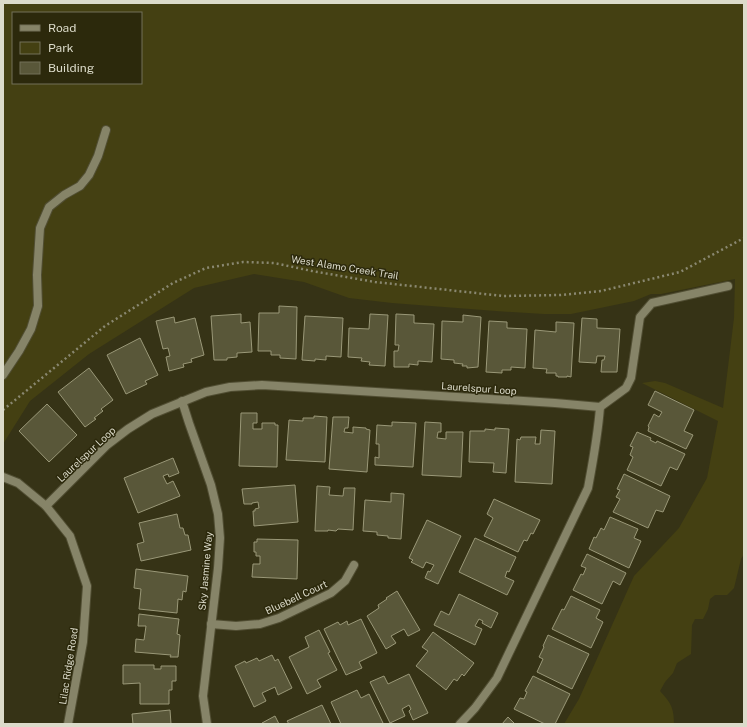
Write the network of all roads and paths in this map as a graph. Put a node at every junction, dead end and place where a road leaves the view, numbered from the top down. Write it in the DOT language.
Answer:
graph roads {
  1 [pos="106,130"];
  2 [pos="744,238"];
  3 [pos="728,286"];
  4 [pos="3,375"];
  5 [pos="182,401"];
  6 [pos="600,407"];
  7 [pos="3,410"];
  8 [pos="3,477"];
  9 [pos="46,506"];
  10 [pos="354,565"];
  11 [pos="211,624"];
  12 [pos="68,724"];
  13 [pos="207,724"];
  14 [pos="460,724"];
  1 -- 4 [label="street"];
  2 -- 7 [label="path, West Alamo Creek Trail"];
  3 -- 6 [label="street"];
  5 -- 6 [label="street, Laurelspur Loop"];
  5 -- 9 [label="street, Laurelspur Loop"];
  5 -- 11 [label="street, Sky Jasmine Way"];
  6 -- 14 [label="street"];
  8 -- 9 [label="street, Lilac Ridge Road"];
  9 -- 12 [label="street, Lilac Ridge Road"];
  10 -- 11 [label="street, Bluebell Court"];
  11 -- 13 [label="street, Sky Jasmine Way"];
}
